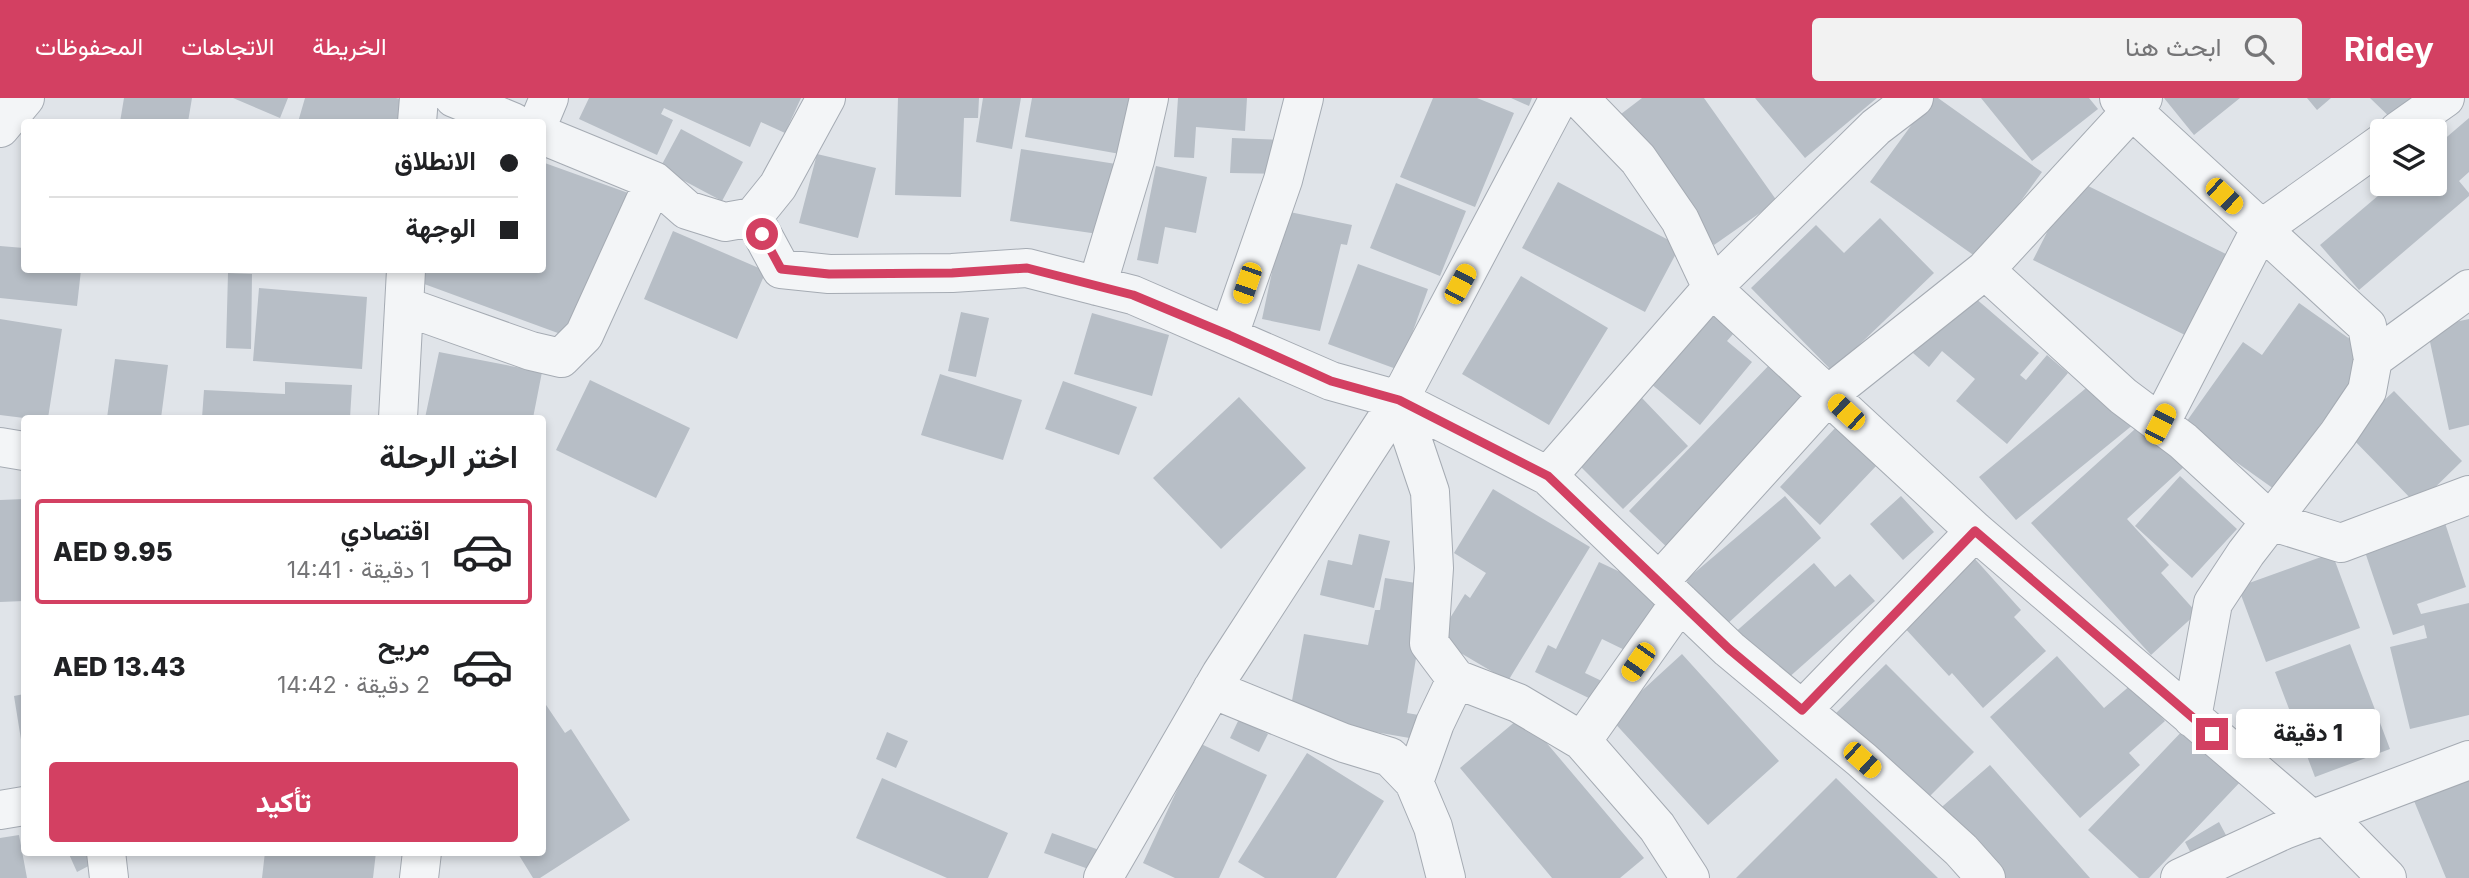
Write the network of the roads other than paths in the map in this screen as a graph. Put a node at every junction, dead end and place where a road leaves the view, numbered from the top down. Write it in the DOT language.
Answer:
graph roads {
  1 [pos="24,98"];
  2 [pos="419,98"];
  3 [pos="454,98"];
  4 [pos="549,98"];
  5 [pos="826,98"];
  6 [pos="1149,98"];
  7 [pos="1304,98"];
  8 [pos="1559,98"];
  9 [pos="1579,98"];
  10 [pos="1914,98"];
  11 [pos="2445,98"];
  12 [pos="2132,102"];
  13 [pos="417,119"];
  14 [pos="506,119"];
  15 [pos="540,119"];
  16 [pos="2415,119"];
  17 [pos="0,128"];
  18 [pos="546,137"];
  19 [pos="2370,152"];
  20 [pos="654,181"];
  21 [pos="753,217"];
  22 [pos="2260,230"];
  23 [pos="1985,270"];
  24 [pos="1097,286"];
  25 [pos="405,288"];
  26 [pos="1712,288"];
  27 [pos="2469,289"];
  28 [pos="1229,335"];
  29 [pos="2373,359"];
  30 [pos="1828,395"];
  31 [pos="1399,400"];
  32 [pos="398,415"];
  33 [pos="2160,424"];
  34 [pos="0,447"];
  35 [pos="21,450"];
  36 [pos="1548,476"];
  37 [pos="2469,495"];
  38 [pos="2270,521"];
  39 [pos="1975,531"];
  40 [pos="1669,592"];
  41 [pos="1456,679"];
  42 [pos="1212,689"];
  43 [pos="1802,710"];
  44 [pos="2192,718"];
  45 [pos="1582,741"];
  46 [pos="2469,760"];
  47 [pos="1414,782"];
  48 [pos="21,807"];
  49 [pos="0,810"];
  50 [pos="2318,817"];
  51 [pos="106,856"];
  52 [pos="422,856"];
  53 [pos="109,878"];
  54 [pos="419,878"];
  55 [pos="1103,878"];
  56 [pos="1446,878"];
  57 [pos="1690,878"];
  58 [pos="1986,878"];
  59 [pos="2180,878"];
  60 [pos="2386,878"];
  1 -- 17 [label="street"];
  2 -- 13 [label="street"];
  3 -- 14 [label="street"];
  4 -- 15 [label="street"];
  5 -- 21 [label="street"];
  6 -- 24 [label="street"];
  7 -- 28 [label="street"];
  8 -- 31 [label="street"];
  9 -- 26 [label="street"];
  10 -- 26 [label="street"];
  11 -- 16 [label="street"];
  12 -- 22 [label="street"];
  12 -- 23 [label="street"];
  18 -- 20 [label="street"];
  19 -- 22 [label="street"];
  20 -- 21 [label="street"];
  20 -- 25 [label="street"];
  21 -- 24 [label="street"];
  22 -- 29 [label="street"];
  22 -- 33 [label="street"];
  23 -- 30 [label="street"];
  23 -- 33 [label="street"];
  24 -- 28 [label="street"];
  25 -- 32 [label="street"];
  26 -- 30 [label="street"];
  26 -- 36 [label="street"];
  27 -- 29 [label="street"];
  28 -- 31 [label="street"];
  29 -- 38 [label="street"];
  30 -- 39 [label="street"];
  30 -- 40 [label="street"];
  31 -- 36 [label="street"];
  31 -- 41 [label="street"];
  31 -- 42 [label="street"];
  33 -- 38 [label="street"];
  34 -- 35 [label="street"];
  36 -- 40 [label="street"];
  37 -- 38 [label="street"];
  38 -- 44 [label="street"];
  39 -- 43 [label="street"];
  39 -- 44 [label="street"];
  40 -- 43 [label="street"];
  40 -- 45 [label="street"];
  41 -- 45 [label="street"];
  41 -- 47 [label="street"];
  42 -- 47 [label="street"];
  42 -- 55 [label="street"];
  43 -- 58 [label="street"];
  44 -- 50 [label="street"];
  45 -- 57 [label="street"];
  46 -- 50 [label="street"];
  47 -- 56 [label="street"];
  48 -- 49 [label="street"];
  50 -- 59 [label="street"];
  50 -- 60 [label="street"];
  51 -- 53 [label="street"];
  52 -- 54 [label="street"];
}
